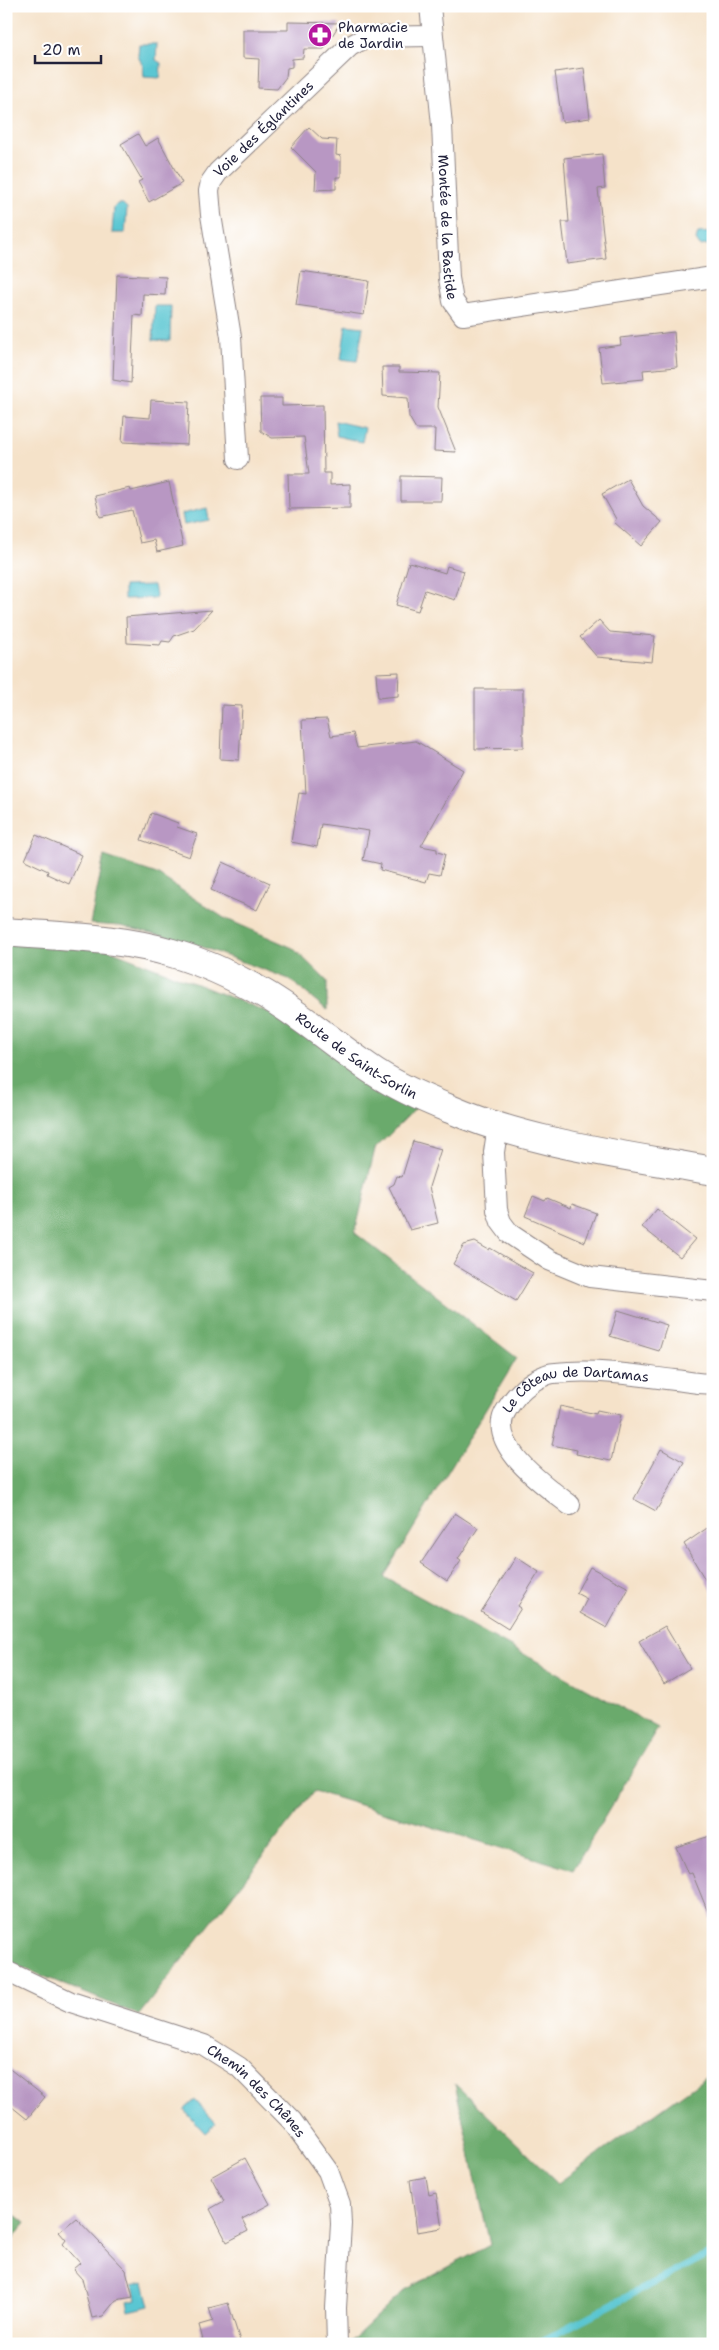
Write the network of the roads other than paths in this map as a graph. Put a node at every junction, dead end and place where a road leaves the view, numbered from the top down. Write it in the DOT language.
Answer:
graph roads {
  1 [pos="430,6"];
  2 [pos="431,36"];
  3 [pos="713,277"];
  4 [pos="238,459"];
  5 [pos="6,932"];
  6 [pos="498,1126"];
  7 [pos="713,1171"];
  8 [pos="713,1291"];
  9 [pos="713,1383"];
  10 [pos="570,1505"];
  11 [pos="6,1970"];
  12 [pos="338,2344"];
  1 -- 2 [label="street, Montée de la Bastide"];
  2 -- 3 [label="street, Montée de la Bastide"];
  2 -- 4 [label="street, Voie des Églantines"];
  5 -- 6 [label="street, Route de Saint-Sorlin"];
  6 -- 7 [label="street, Route de Saint-Sorlin"];
  6 -- 8 [label="street"];
  9 -- 10 [label="street, Le Côteau de Dartamas"];
  11 -- 12 [label="street, Chemin des Chênes"];
}
